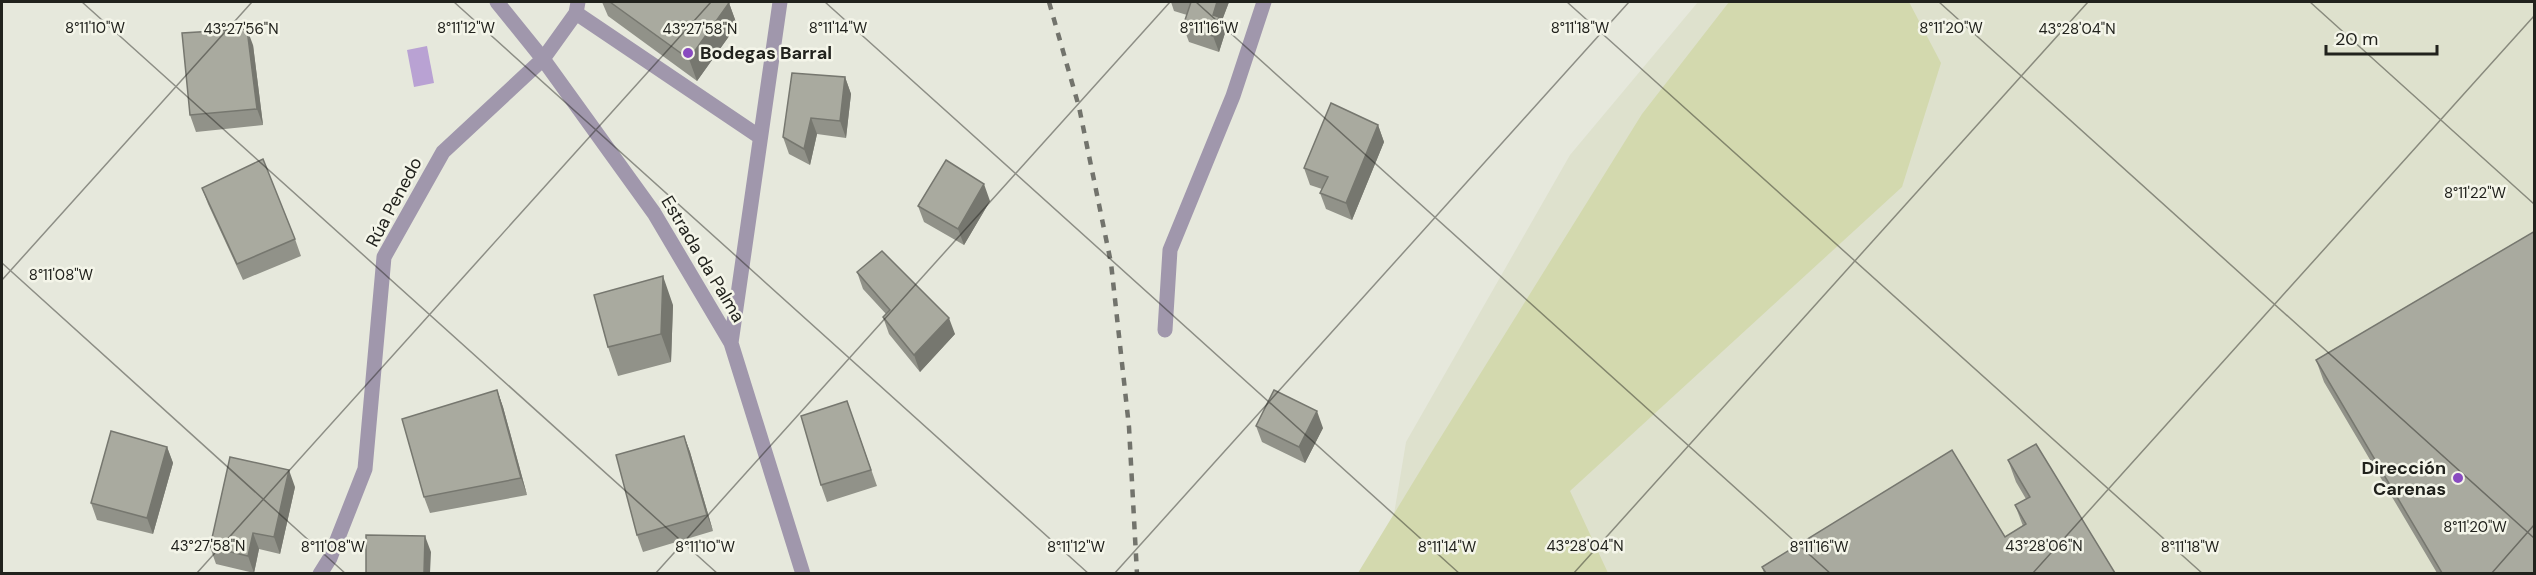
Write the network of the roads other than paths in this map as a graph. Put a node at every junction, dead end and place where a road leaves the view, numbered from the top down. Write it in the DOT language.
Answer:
graph roads {
  1 [pos="497,2"];
  2 [pos="780,2"];
  3 [pos="1264,2"];
  4 [pos="577,7"];
  5 [pos="543,59"];
  6 [pos="760,137"];
  7 [pos="1165,330"];
  8 [pos="731,343"];
  9 [pos="320,573"];
  10 [pos="803,573"];
  1 -- 5 [label="street, Estrada da Palma"];
  2 -- 6 [label="street"];
  3 -- 7 [label="street"];
  4 -- 5 [label="street, Rúa Penedo"];
  4 -- 6 [label="street"];
  5 -- 8 [label="street, Estrada da Palma"];
  5 -- 9 [label="street, Rúa Penedo"];
  6 -- 8 [label="street"];
  8 -- 10 [label="street, Estrada da Palma"];
}
